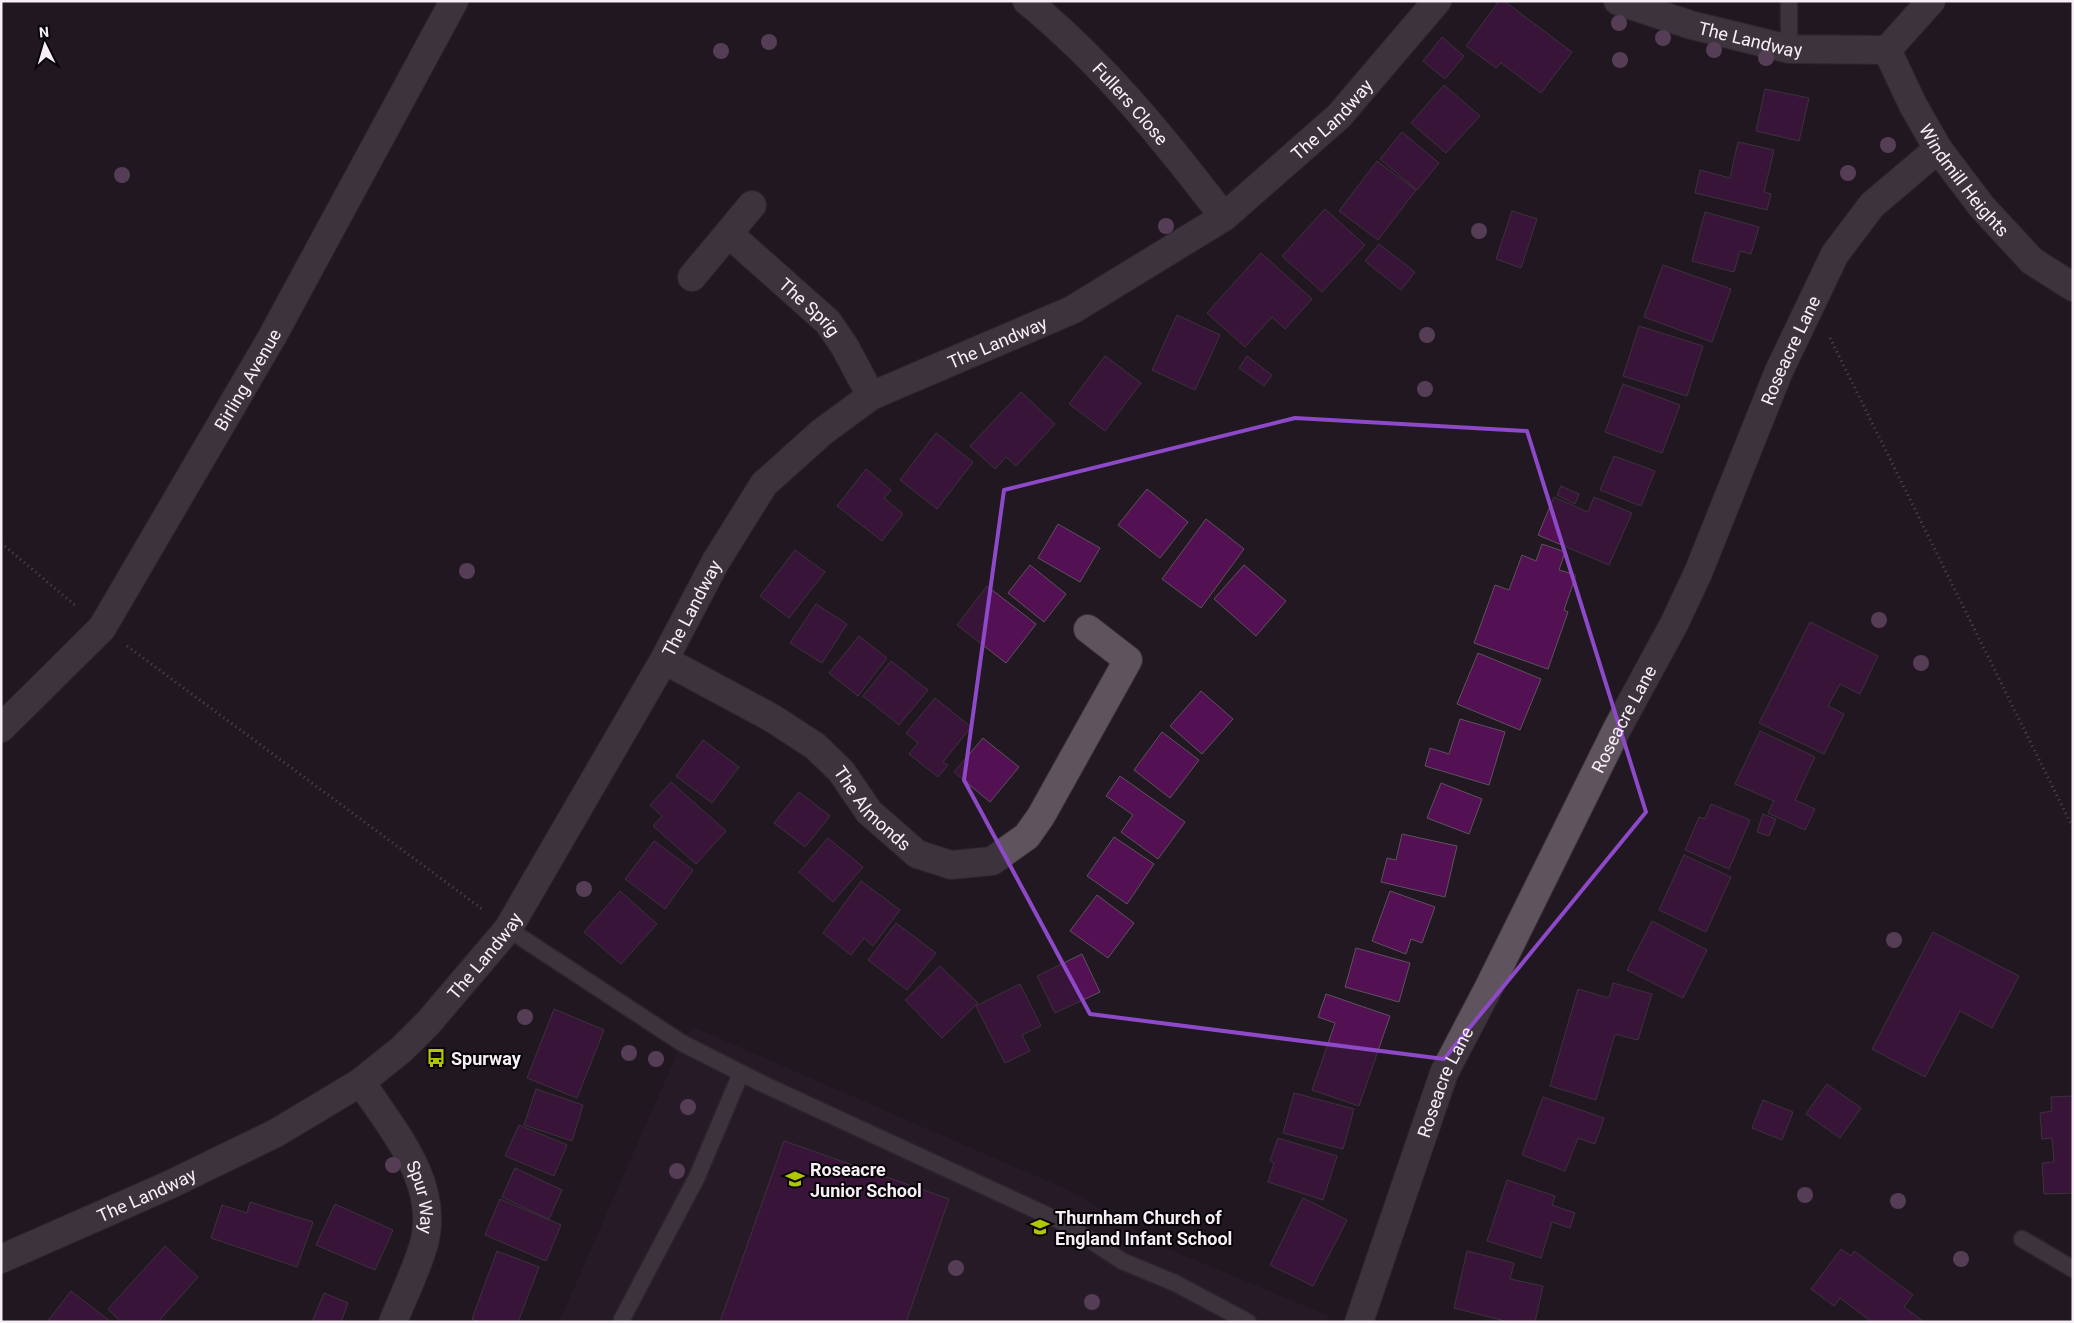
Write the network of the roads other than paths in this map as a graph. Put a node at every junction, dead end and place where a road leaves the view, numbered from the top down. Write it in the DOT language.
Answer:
graph roads {
  1 [pos="454,1"];
  2 [pos="1027,1"];
  3 [pos="1437,1"];
  4 [pos="1618,1"];
  5 [pos="1789,1"];
  6 [pos="1930,1"];
  7 [pos="1788,49"];
  8 [pos="1887,50"];
  9 [pos="1938,149"];
  10 [pos="752,204"];
  11 [pos="1224,217"];
  12 [pos="729,234"];
  13 [pos="692,277"];
  14 [pos="2073,287"];
  15 [pos="871,396"];
  16 [pos="1088,628"];
  17 [pos="664,660"];
  18 [pos="1,728"];
  19 [pos="508,929"];
  20 [pos="741,1073"];
  21 [pos="361,1082"];
  22 [pos="2022,1239"];
  23 [pos="1,1259"];
  24 [pos="2073,1269"];
  25 [pos="622,1319"];
  26 [pos="393,1322"];
  27 [pos="1248,1322"];
  28 [pos="1359,1322"];
  1 -- 18 [label="street, Birling Avenue"];
  2 -- 11 [label="street, Fullers Close"];
  3 -- 11 [label="street, The Landway"];
  4 -- 7 [label="street, The Landway"];
  5 -- 7 [label="lane"];
  6 -- 8 [label="street"];
  7 -- 8 [label="street, The Landway"];
  8 -- 9 [label="street, Windmill Heights"];
  9 -- 14 [label="street, Windmill Heights"];
  9 -- 28 [label="street, Roseacre Lane"];
  10 -- 12 [label="street"];
  11 -- 15 [label="street, The Landway"];
  12 -- 13 [label="street"];
  12 -- 15 [label="street, The Sprig"];
  15 -- 17 [label="street, The Landway"];
  16 -- 17 [label="street, The Almonds"];
  17 -- 19 [label="street, The Landway"];
  19 -- 20 [label="lane"];
  19 -- 21 [label="street, The Landway"];
  20 -- 25 [label="lane"];
  20 -- 27 [label="lane"];
  21 -- 23 [label="street, The Landway"];
  21 -- 26 [label="street, Spur Way"];
  22 -- 24 [label="lane"];
}
